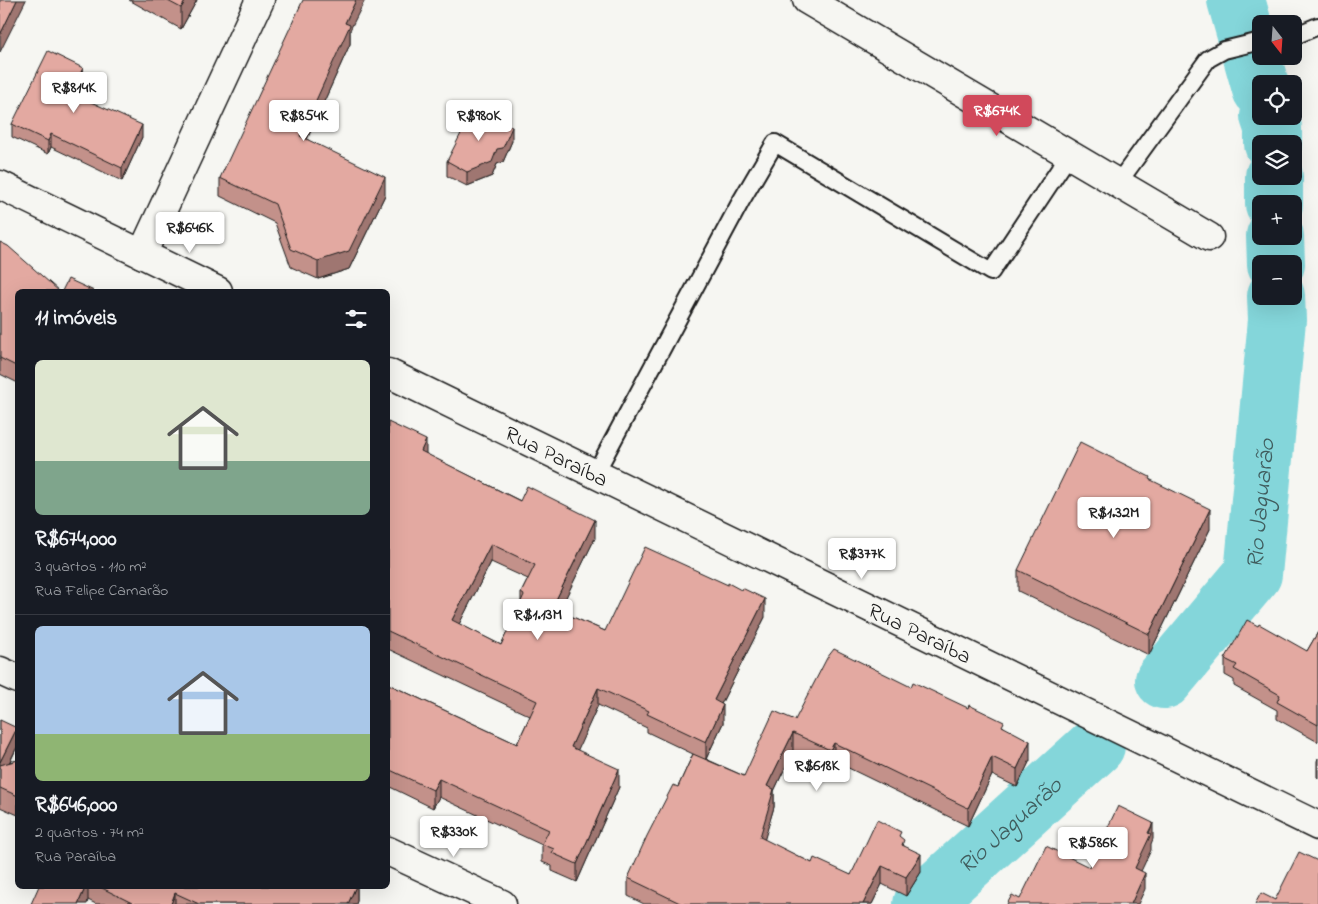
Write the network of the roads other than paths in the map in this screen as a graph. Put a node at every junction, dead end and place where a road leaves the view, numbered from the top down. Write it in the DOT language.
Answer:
graph roads {
  1 [pos="260,0"];
  2 [pos="807,0"];
  3 [pos="1318,26"];
  4 [pos="1302,33"];
  5 [pos="1252,43"];
  6 [pos="1069,155"];
  7 [pos="1118,183"];
  8 [pos="0,185"];
  9 [pos="1209,237"];
  10 [pos="142,254"];
  11 [pos="214,289"];
  12 [pos="390,375"];
  13 [pos="595,474"];
  14 [pos="0,671"];
  15 [pos="15,678"];
  16 [pos="1318,826"];
  17 [pos="390,852"];
  18 [pos="502,904"];
  1 -- 10 [label="street"];
  2 -- 6 [label="street"];
  3 -- 4 [label="lane"];
  5 -- 7 [label="lane"];
  6 -- 7 [label="street"];
  6 -- 13 [label="lane"];
  7 -- 9 [label="street"];
  8 -- 10 [label="street"];
  10 -- 11 [label="street"];
  12 -- 13 [label="street, Rua Paraíba"];
  13 -- 16 [label="street, Rua Paraíba"];
  14 -- 15 [label="street"];
  17 -- 18 [label="street"];
}
